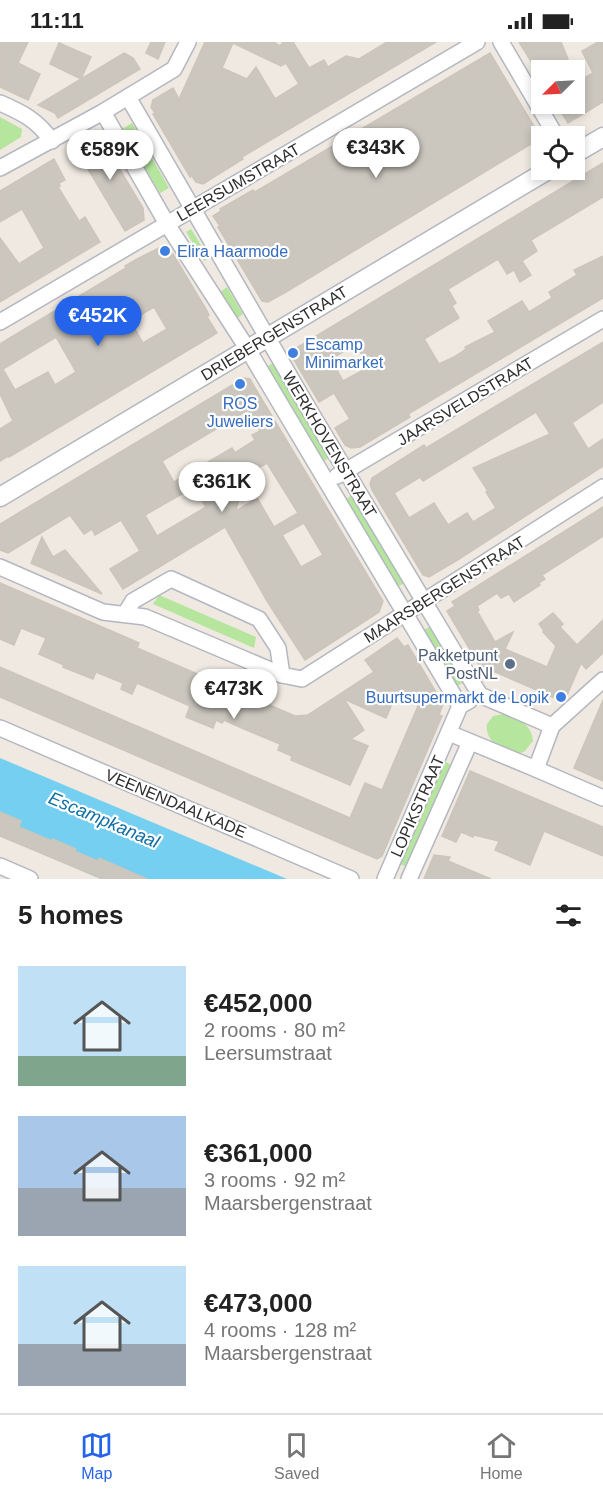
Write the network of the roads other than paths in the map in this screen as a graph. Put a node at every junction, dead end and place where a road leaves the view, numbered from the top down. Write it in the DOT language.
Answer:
graph roads {
  1 [pos="188,42"];
  2 [pos="477,42"];
  3 [pos="501,42"];
  4 [pos="128,97"];
  5 [pos="0,103"];
  6 [pos="103,112"];
  7 [pos="550,126"];
  8 [pos="603,137"];
  9 [pos="52,141"];
  10 [pos="585,148"];
  11 [pos="0,168"];
  12 [pos="531,180"];
  13 [pos="192,210"];
  14 [pos="167,224"];
  15 [pos="603,320"];
  16 [pos="0,322"];
  17 [pos="267,337"];
  18 [pos="247,348"];
  19 [pos="346,471"];
  20 [pos="327,482"];
  21 [pos="603,488"];
  22 [pos="0,497"];
  23 [pos="0,567"];
  24 [pos="425,603"];
  25 [pos="125,614"];
  26 [pos="405,614"];
  27 [pos="282,675"];
  28 [pos="603,680"];
  29 [pos="480,695"];
  30 [pos="460,706"];
  31 [pos="552,726"];
  32 [pos="0,728"];
  33 [pos="449,733"];
  34 [pos="470,742"];
  35 [pos="536,769"];
  36 [pos="603,798"];
  37 [pos="5,872"];
  38 [pos="30,879"];
  39 [pos="351,879"];
  40 [pos="385,879"];
  41 [pos="409,879"];
  1 -- 4 [label="street"];
  2 -- 13 [label="street, LEERSUMSTRAAT"];
  3 -- 7 [label="street"];
  4 -- 6 [label="street"];
  4 -- 13 [label="street, WERKHOVENSTRAAT"];
  5 -- 9 [label="street"];
  6 -- 9 [label="street"];
  6 -- 14 [label="street, WERKHOVENSTRAAT"];
  8 -- 10 [label="street"];
  9 -- 11 [label="street"];
  12 -- 17 [label="street, DRIEBERGENSTRAAT"];
  13 -- 14 [label="street, LEERSUMSTRAAT"];
  13 -- 17 [label="street, WERKHOVENSTRAAT"];
  14 -- 16 [label="street, LEERSUMSTRAAT"];
  14 -- 18 [label="street, WERKHOVENSTRAAT"];
  15 -- 19 [label="street, JAARSVELDSTRAAT"];
  17 -- 18 [label="street, DRIEBERGENSTRAAT"];
  17 -- 19 [label="street, WERKHOVENSTRAAT"];
  18 -- 20 [label="street, WERKHOVENSTRAAT"];
  18 -- 22 [label="street, DRIEBERGENSTRAAT"];
  19 -- 20 [label="street, JAARSVELDSTRAAT"];
  19 -- 24 [label="street, WERKHOVENSTRAAT"];
  20 -- 26 [label="street, WERKHOVENSTRAAT"];
  21 -- 24 [label="street, MAARSBERGENSTRAAT"];
  23 -- 25 [label="street, MAARSBERGENSTRAAT"];
  24 -- 26 [label="street, MAARSBERGENSTRAAT"];
  24 -- 29 [label="street, WERKHOVENSTRAAT"];
  25 -- 27 [label="street, MAARSBERGENSTRAAT"];
  25 -- 27 [label="street"];
  26 -- 27 [label="street, MAARSBERGENSTRAAT"];
  26 -- 30 [label="street, WERKHOVENSTRAAT"];
  28 -- 31 [label="street"];
  29 -- 30 [label="street"];
  29 -- 31 [label="street"];
  30 -- 33 [label="street, LOPIKSTRAAT"];
  31 -- 35 [label="street"];
  32 -- 39 [label="street, VEENENDAALKADE"];
  33 -- 34 [label="street"];
  33 -- 40 [label="street, LOPIKSTRAAT"];
  34 -- 35 [label="street"];
  34 -- 41 [label="street, LOPIKSTRAAT"];
  35 -- 36 [label="street"];
  37 -- 38 [label="street"];
}
